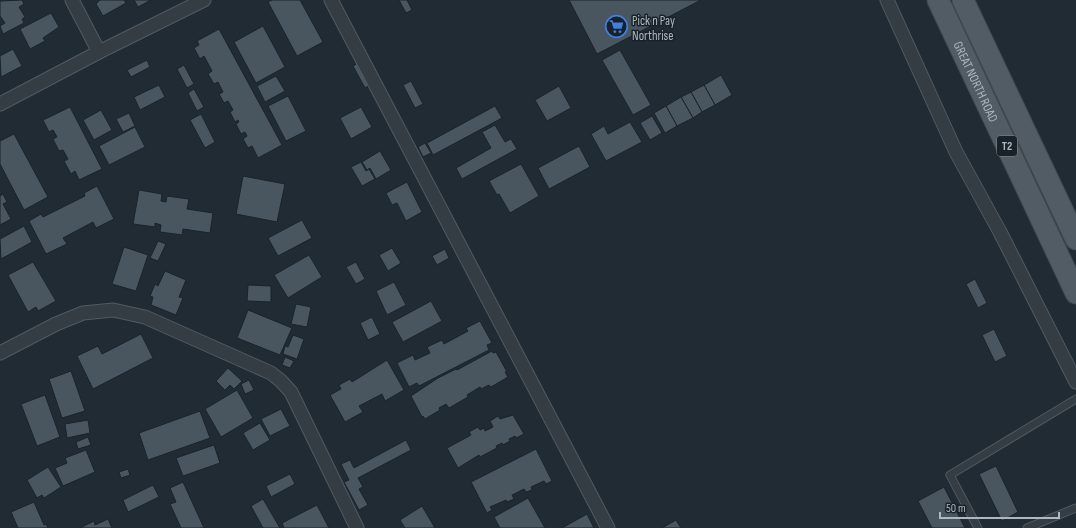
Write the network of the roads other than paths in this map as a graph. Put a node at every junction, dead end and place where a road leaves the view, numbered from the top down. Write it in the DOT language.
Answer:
graph roads {
  1 [pos="72,0"];
  2 [pos="204,0"];
  3 [pos="332,0"];
  4 [pos="887,0"];
  5 [pos="938,0"];
  6 [pos="963,0"];
  7 [pos="99,52"];
  8 [pos="0,104"];
  9 [pos="1076,239"];
  10 [pos="1076,293"];
  11 [pos="0,353"];
  12 [pos="1076,382"];
  13 [pos="1076,399"];
  14 [pos="1076,508"];
  15 [pos="357,528"];
  16 [pos="608,528"];
  17 [pos="978,528"];
  18 [pos="1027,528"];
  1 -- 7 [label="street"];
  2 -- 7 [label="street"];
  3 -- 16 [label="street"];
  4 -- 12 [label="street"];
  5 -- 10 [label="main road, GREAT NORTH ROAD / T2"];
  6 -- 9 [label="main road, GREAT NORTH ROAD / T2"];
  7 -- 8 [label="street"];
  11 -- 15 [label="street"];
  13 -- 17 [label="lane"];
  14 -- 18 [label="lane"];
}
